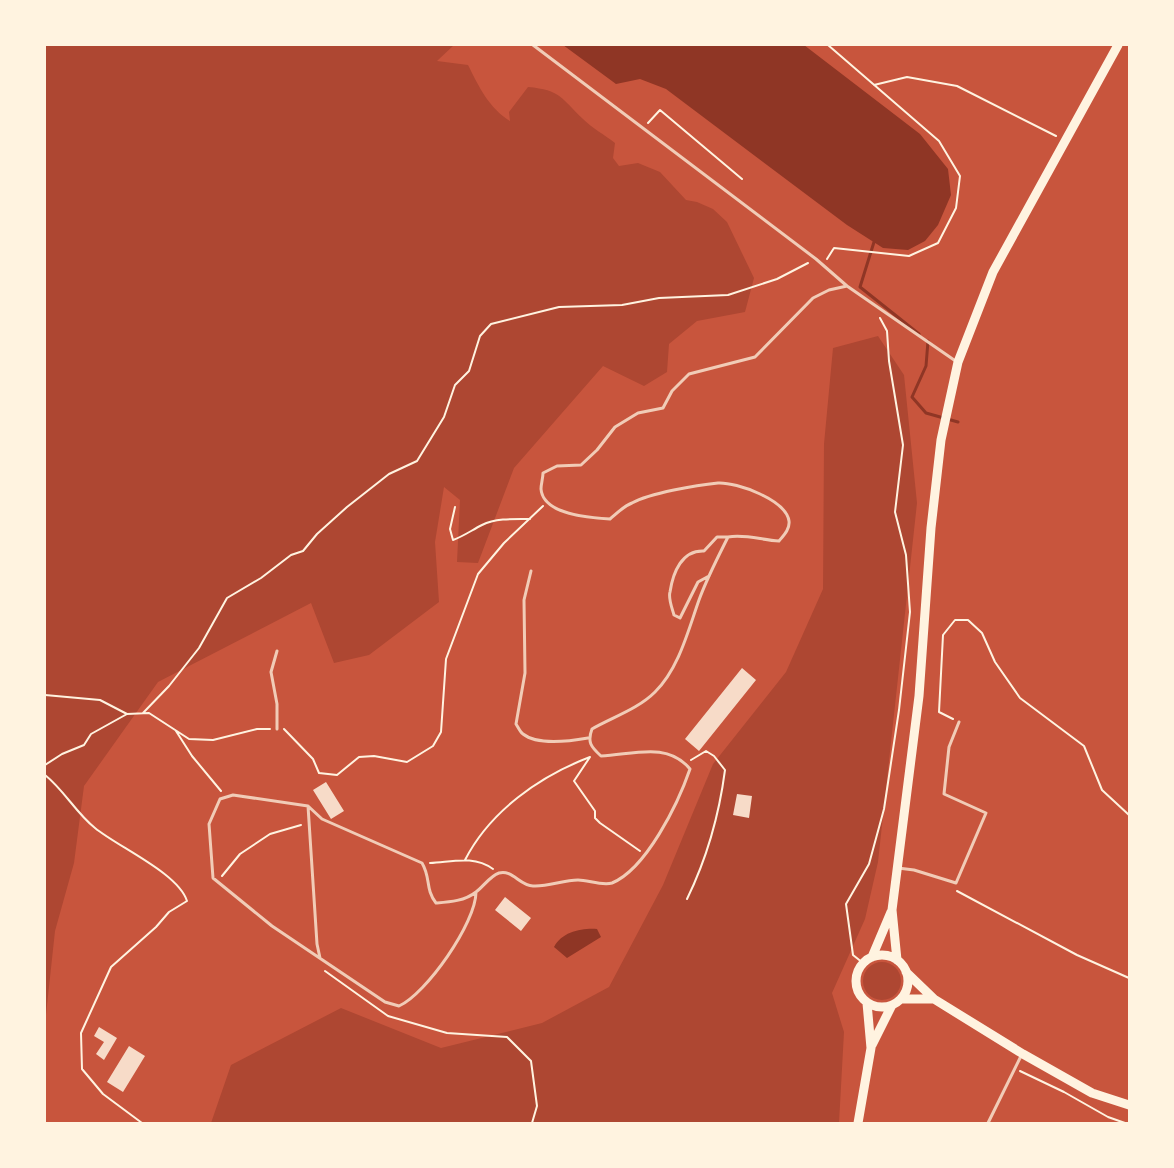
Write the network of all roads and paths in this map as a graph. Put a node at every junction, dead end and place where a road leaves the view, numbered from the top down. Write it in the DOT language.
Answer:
graph roads {
  1 [pos="533,45"];
  2 [pos="828,45"];
  3 [pos="1118,45"];
  4 [pos="874,85"];
  5 [pos="643,128"];
  6 [pos="1064,141"];
  7 [pos="742,179"];
  8 [pos="816,259"];
  9 [pos="824,266"];
  10 [pos="847,286"];
  11 [pos="874,305"];
  12 [pos="958,362"];
  13 [pos="547,502"];
  14 [pos="455,508"];
  15 [pos="530,519"];
  16 [pos="728,537"];
  17 [pos="531,571"];
  18 [pos="710,576"];
  19 [pos="277,651"];
  20 [pos="45,695"];
  21 [pos="143,713"];
  22 [pos="127,714"];
  23 [pos="960,722"];
  24 [pos="277,728"];
  25 [pos="176,730"];
  26 [pos="588,738"];
  27 [pos="594,750"];
  28 [pos="590,757"];
  29 [pos="685,764"];
  30 [pos="45,766"];
  31 [pos="45,775"];
  32 [pos="226,797"];
  33 [pos="308,806"];
  34 [pos="1129,815"];
  35 [pos="309,824"];
  36 [pos="644,853"];
  37 [pos="465,860"];
  38 [pos="422,863"];
  39 [pos="898,868"];
  40 [pos="499,873"];
  41 [pos="217,882"];
  42 [pos="956,883"];
  43 [pos="476,892"];
  44 [pos="687,899"];
  45 [pos="892,910"];
  46 [pos="872,956"];
  47 [pos="320,959"];
  48 [pos="897,960"];
  49 [pos="863,963"];
  50 [pos="906,972"];
  51 [pos="1129,978"];
  52 [pos="934,998"];
  53 [pos="901,999"];
  54 [pos="867,1003"];
  55 [pos="892,1004"];
  56 [pos="871,1048"];
  57 [pos="1022,1054"];
  58 [pos="1015,1069"];
  59 [pos="1129,1105"];
  60 [pos="142,1123"];
  61 [pos="532,1123"];
  62 [pos="858,1123"];
  63 [pos="988,1123"];
  64 [pos="1125,1123"];
  1 -- 5 [label="lane"];
  2 -- 4 [label="path"];
  3 -- 6 [label="main road"];
  4 -- 6 [label="path"];
  4 -- 9 [label="path"];
  5 -- 7 [label="path"];
  5 -- 8 [label="lane"];
  6 -- 12 [label="main road"];
  8 -- 9 [label="lane"];
  8 -- 21 [label="path"];
  9 -- 10 [label="lane"];
  10 -- 11 [label="lane"];
  10 -- 13 [label="lane"];
  11 -- 12 [label="lane"];
  11 -- 49 [label="path"];
  12 -- 39 [label="main road"];
  13 -- 15 [label="path"];
  13 -- 16 [label="lane"];
  14 -- 15 [label="path"];
  15 -- 24 [label="path"];
  16 -- 18 [label="lane"];
  16 -- 18 [label="lane"];
  17 -- 26 [label="lane"];
  18 -- 26 [label="lane"];
  19 -- 24 [label="lane"];
  20 -- 22 [label="path"];
  21 -- 22 [label="path"];
  21 -- 25 [label="path"];
  22 -- 30 [label="path"];
  23 -- 34 [label="path"];
  23 -- 42 [label="lane"];
  24 -- 25 [label="path"];
  25 -- 32 [label="path"];
  26 -- 27 [label="lane"];
  27 -- 28 [label="path"];
  27 -- 29 [label="lane"];
  28 -- 36 [label="path"];
  28 -- 37 [label="path"];
  29 -- 36 [label="lane"];
  29 -- 44 [label="path"];
  31 -- 60 [label="path"];
  32 -- 33 [label="lane"];
  32 -- 41 [label="lane"];
  33 -- 35 [label="lane"];
  33 -- 38 [label="lane"];
  35 -- 41 [label="path"];
  35 -- 47 [label="lane"];
  36 -- 40 [label="lane"];
  37 -- 38 [label="path"];
  37 -- 40 [label="path"];
  38 -- 43 [label="lane"];
  39 -- 42 [label="lane"];
  39 -- 45 [label="main road"];
  40 -- 43 [label="lane"];
  41 -- 47 [label="lane"];
  42 -- 51 [label="path"];
  43 -- 47 [label="lane"];
  45 -- 46 [label="main road"];
  45 -- 48 [label="main road"];
  46 -- 48 [label="main road"];
  46 -- 49 [label="main road"];
  47 -- 61 [label="path"];
  48 -- 50 [label="main road"];
  49 -- 54 [label="main road"];
  50 -- 52 [label="main road"];
  50 -- 53 [label="main road"];
  52 -- 53 [label="main road"];
  52 -- 57 [label="main road"];
  53 -- 55 [label="main road"];
  54 -- 55 [label="main road"];
  54 -- 56 [label="main road"];
  55 -- 56 [label="main road"];
  56 -- 62 [label="main road"];
  57 -- 58 [label="lane"];
  57 -- 59 [label="main road"];
  58 -- 63 [label="lane"];
  58 -- 64 [label="path"];
}
